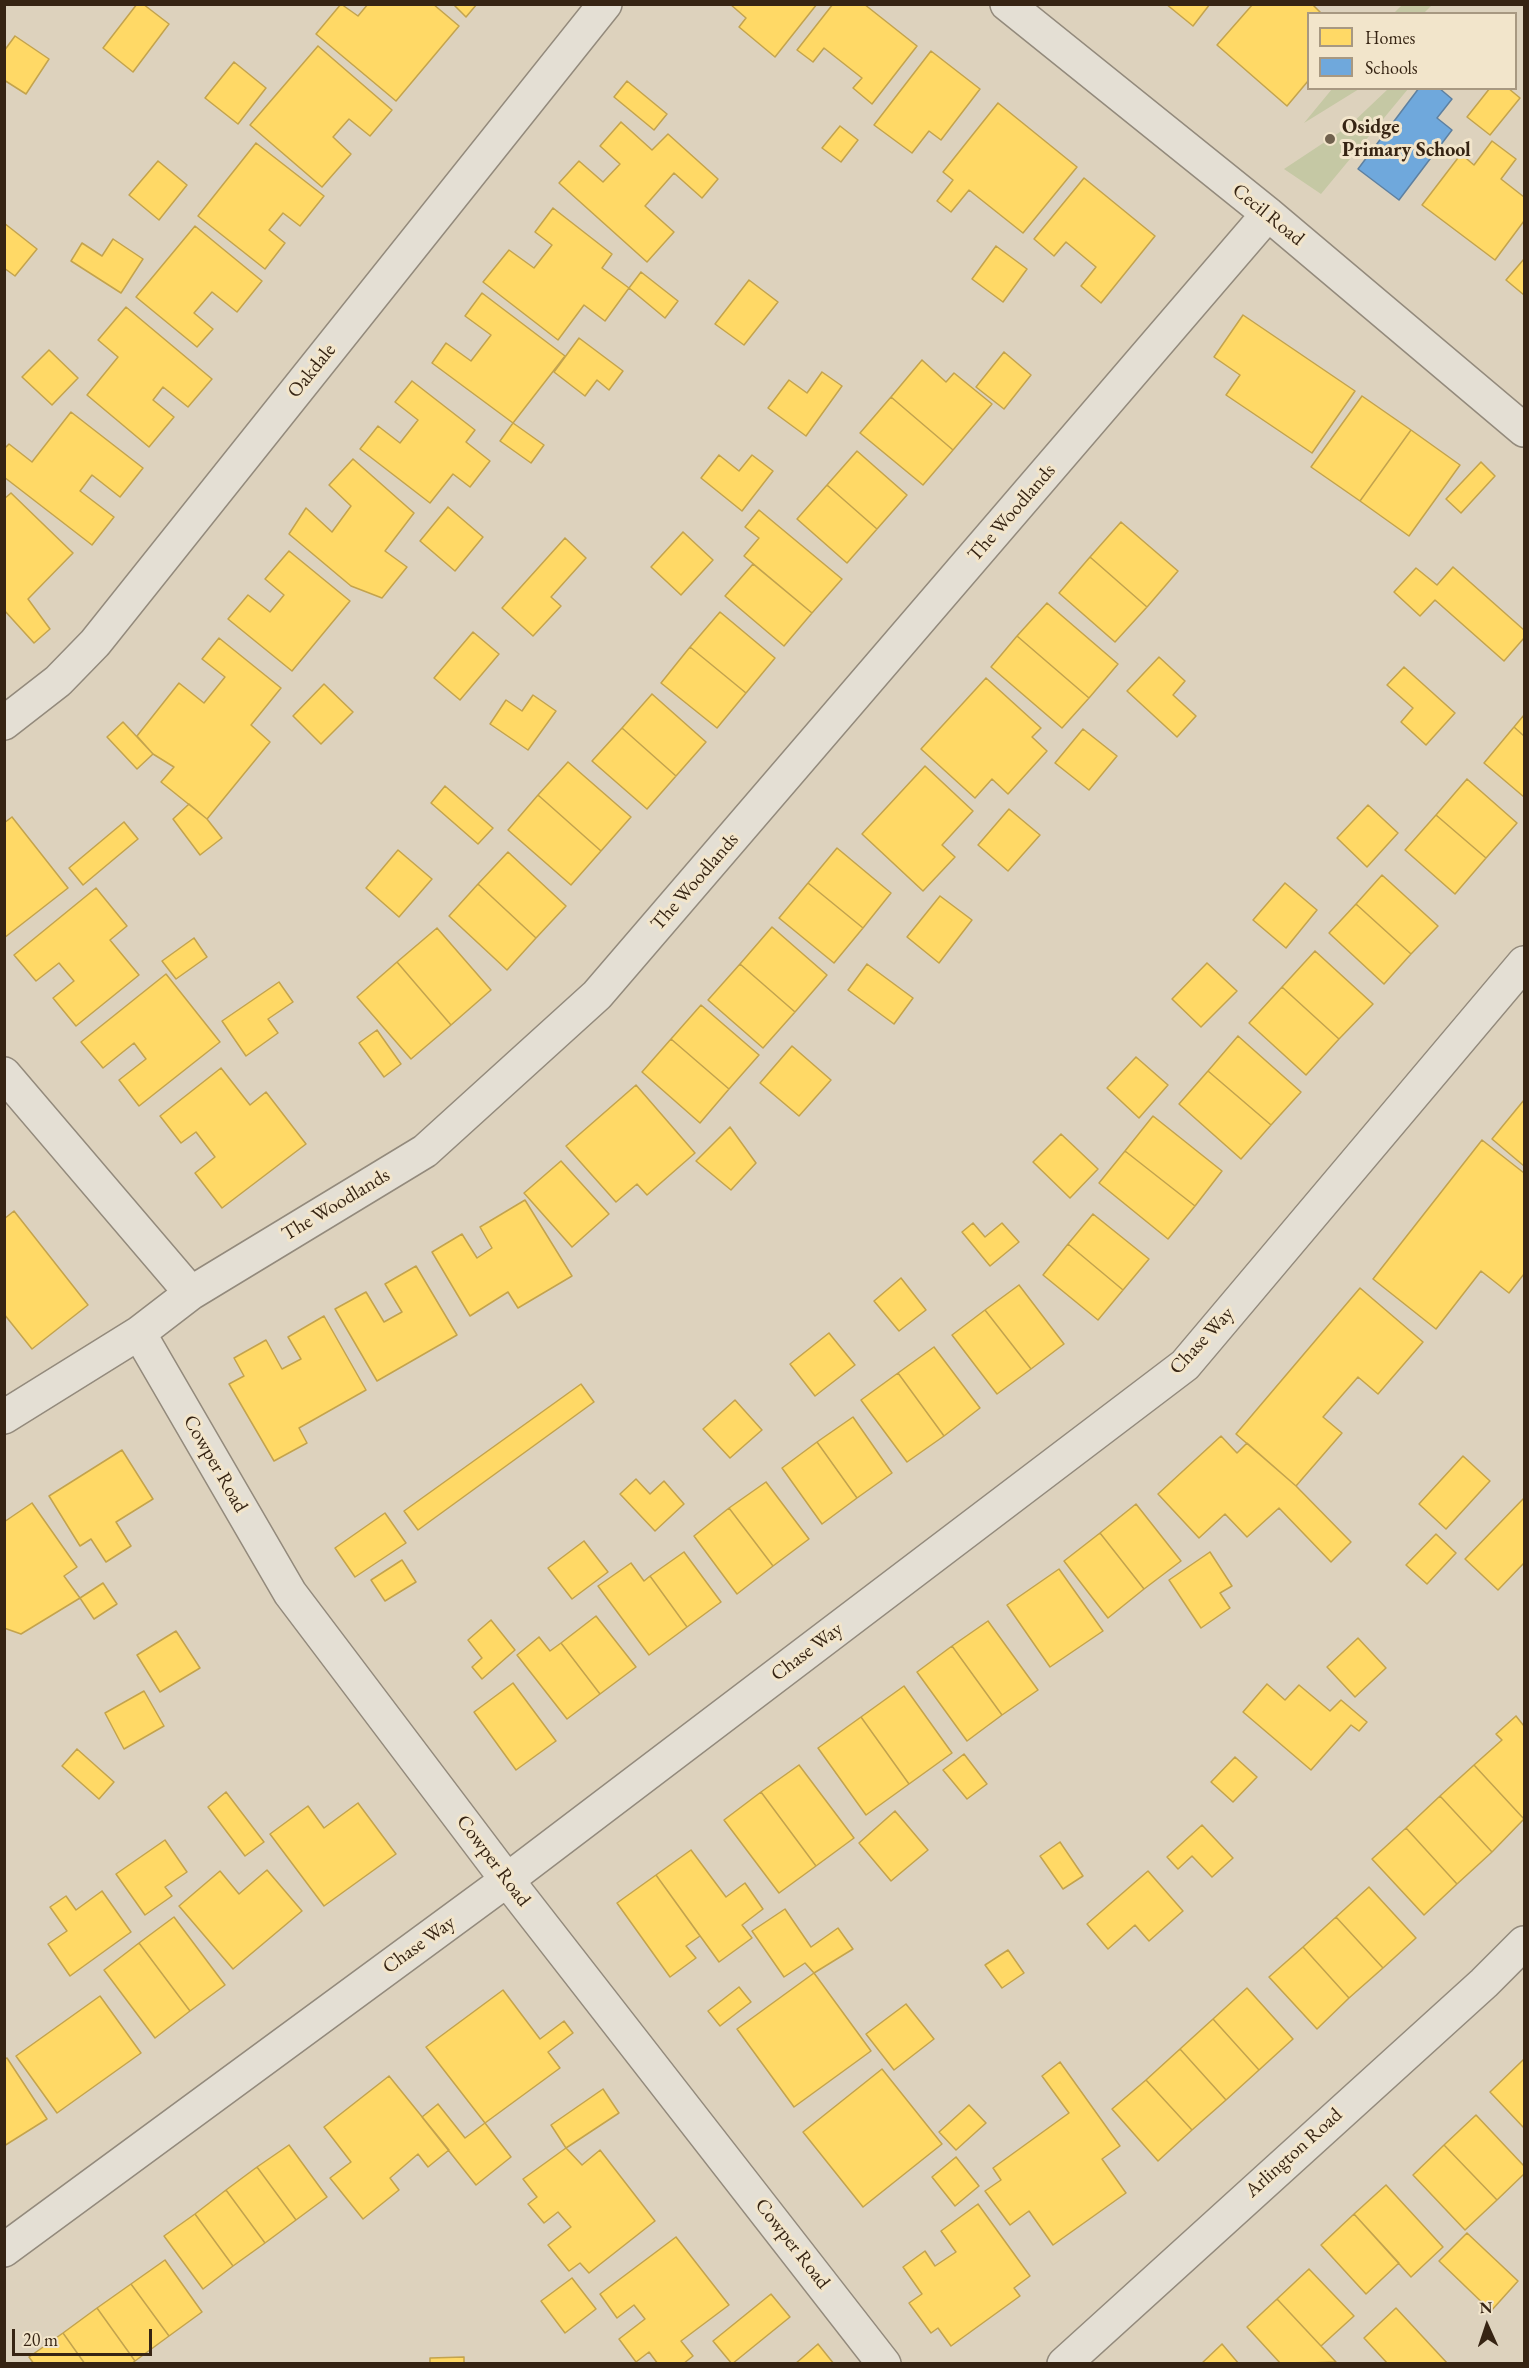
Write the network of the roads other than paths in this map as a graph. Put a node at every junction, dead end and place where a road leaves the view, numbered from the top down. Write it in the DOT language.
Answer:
graph roads {
  1 [pos="605,4"];
  2 [pos="1007,4"];
  3 [pos="1268,214"];
  4 [pos="1524,430"];
  5 [pos="4,723"];
  6 [pos="1524,963"];
  7 [pos="4,1074"];
  8 [pos="191,1293"];
  9 [pos="139,1333"];
  10 [pos="4,1417"];
  11 [pos="507,1880"];
  12 [pos="1524,1942"];
  13 [pos="4,2250"];
  14 [pos="884,2364"];
  15 [pos="1064,2364"];
  1 -- 5 [label="street, Oakdale"];
  2 -- 3 [label="street, Cecil Road"];
  3 -- 4 [label="street, Cecil Road"];
  3 -- 8 [label="street, The Woodlands"];
  6 -- 11 [label="street, Chase Way"];
  7 -- 8 [label="street"];
  8 -- 9 [label="street, The Woodlands"];
  9 -- 10 [label="street, The Woodlands"];
  9 -- 11 [label="street, Cowper Road"];
  11 -- 13 [label="street, Chase Way"];
  11 -- 14 [label="street, Cowper Road"];
  12 -- 15 [label="street, Arlington Road"];
}
